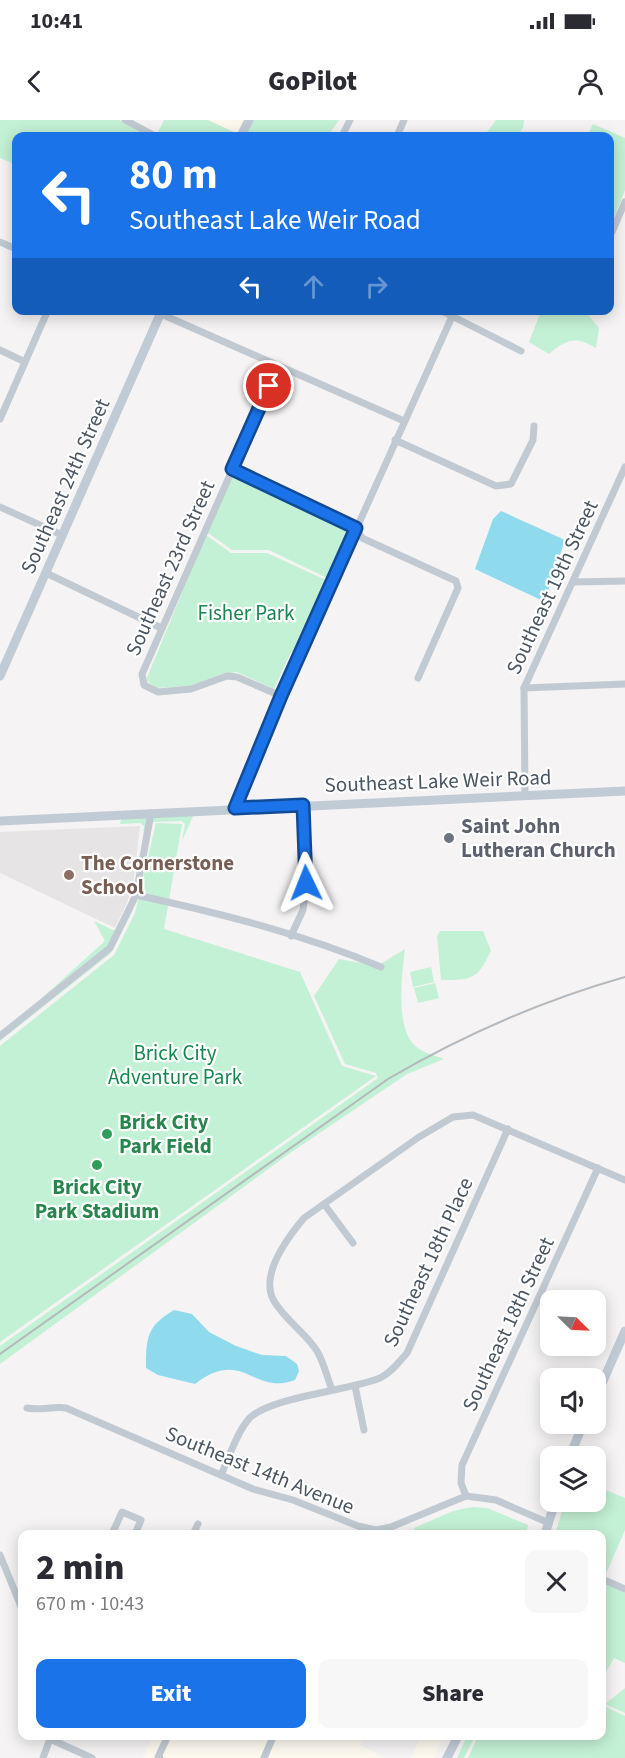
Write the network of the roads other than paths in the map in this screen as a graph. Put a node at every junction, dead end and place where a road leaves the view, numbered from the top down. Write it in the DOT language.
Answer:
graph roads {
  1 [pos="125,120"];
  2 [pos="148,132"];
  3 [pos="625,202"];
  4 [pos="614,227"];
  5 [pos="46,315"];
  6 [pos="157,315"];
  7 [pos="165,315"];
  8 [pos="452,315"];
  9 [pos="457,315"];
  10 [pos="0,350"];
  11 [pos="521,351"];
  12 [pos="25,362"];
  13 [pos="278,366"];
  14 [pos="0,419"];
  15 [pos="404,421"];
  16 [pos="534,426"];
  17 [pos="395,440"];
  18 [pos="625,467"];
  19 [pos="232,469"];
  20 [pos="0,507"];
  21 [pos="356,528"];
  22 [pos="62,536"];
  23 [pos="46,573"];
  24 [pos="625,581"];
  25 [pos="573,582"];
  26 [pos="161,628"];
  27 [pos="0,676"];
  28 [pos="418,678"];
  29 [pos="625,684"];
  30 [pos="524,688"];
  31 [pos="281,696"];
  32 [pos="625,792"];
  33 [pos="525,795"];
  34 [pos="303,805"];
  35 [pos="235,808"];
  36 [pos="151,813"];
  37 [pos="0,821"];
  38 [pos="136,895"];
  39 [pos="291,936"];
  40 [pos="381,967"];
  41 [pos="0,1036"];
  42 [pos="508,1129"];
  43 [pos="598,1168"];
  44 [pos="625,1180"];
  45 [pos="324,1204"];
  46 [pos="353,1242"];
  47 [pos="625,1331"];
  48 [pos="606,1374"];
  49 [pos="355,1386"];
  50 [pos="332,1390"];
  51 [pos="27,1408"];
  52 [pos="364,1430"];
  53 [pos="221,1474"];
  54 [pos="466,1496"];
  55 [pos="552,1512"];
  56 [pos="549,1523"];
  57 [pos="198,1524"];
  58 [pos="114,1530"];
  59 [pos="137,1530"];
  60 [pos="195,1530"];
  61 [pos="547,1530"];
  62 [pos="0,1554"];
  63 [pos="606,1581"];
  64 [pos="18,1587"];
  65 [pos="15,1588"];
  66 [pos="625,1589"];
  67 [pos="18,1597"];
  68 [pos="50,1740"];
  69 [pos="55,1740"];
  70 [pos="166,1740"];
  71 [pos="272,1740"];
  72 [pos="456,1740"];
  73 [pos="43,1758"];
  74 [pos="92,1758"];
  75 [pos="160,1758"];
  76 [pos="264,1758"];
  77 [pos="447,1758"];
  1 -- 2 [label="street"];
  3 -- 4 [label="street"];
  5 -- 12 [label="street"];
  6 -- 22 [label="main road, Southeast 24th Street"];
  7 -- 13 [label="street"];
  8 -- 15 [label="street"];
  9 -- 11 [label="street"];
  10 -- 12 [label="street"];
  12 -- 14 [label="street"];
  13 -- 15 [label="street"];
  13 -- 19 [label="street, Southeast 23rd Street"];
  15 -- 17 [label="street"];
  16 -- 17 [label="street"];
  17 -- 21 [label="street"];
  18 -- 25 [label="street, Southeast 19th Street"];
  19 -- 21 [label="street"];
  19 -- 26 [label="street, Southeast 23rd Street"];
  20 -- 22 [label="street"];
  21 -- 28 [label="street"];
  21 -- 31 [label="street"];
  22 -- 23 [label="main road, Southeast 24th Street"];
  23 -- 26 [label="street"];
  23 -- 27 [label="main road, Southeast 24th Street"];
  24 -- 25 [label="street"];
  25 -- 30 [label="street, Southeast 19th Street"];
  26 -- 31 [label="street, Southeast 23rd Street"];
  29 -- 30 [label="street"];
  30 -- 33 [label="street, Southeast 19th Street"];
  31 -- 35 [label="street"];
  32 -- 33 [label="main road, Southeast Lake Weir Road"];
  33 -- 34 [label="main road, Southeast Lake Weir Road"];
  34 -- 35 [label="main road, Southeast Lake Weir Road"];
  34 -- 39 [label="street"];
  35 -- 36 [label="main road, Southeast Lake Weir Road"];
  36 -- 37 [label="main road, Southeast Lake Weir Road"];
  36 -- 38 [label="street"];
  38 -- 39 [label="street"];
  38 -- 41 [label="street"];
  39 -- 40 [label="street"];
  42 -- 43 [label="street"];
  42 -- 45 [label="street"];
  42 -- 49 [label="street, Southeast 18th Place"];
  43 -- 44 [label="street"];
  43 -- 54 [label="street, Southeast 18th Street"];
  45 -- 46 [label="street"];
  45 -- 50 [label="street"];
  47 -- 48 [label="main road"];
  49 -- 50 [label="street, Southeast 18th Place"];
  49 -- 52 [label="street"];
  50 -- 53 [label="street, Southeast 18th Place"];
  51 -- 53 [label="street, Southeast 14th Avenue"];
  53 -- 54 [label="street, Southeast 14th Avenue"];
  54 -- 56 [label="street"];
  55 -- 56 [label="main road"];
  56 -- 61 [label="main road"];
  57 -- 60 [label="street"];
  58 -- 59 [label="street"];
  62 -- 65 [label="street"];
  63 -- 66 [label="street"];
  64 -- 65 [label="street"];
  65 -- 67 [label="street"];
  68 -- 73 [label="street"];
  69 -- 74 [label="street"];
  70 -- 75 [label="street"];
  71 -- 76 [label="street"];
  72 -- 77 [label="main road"];
}
